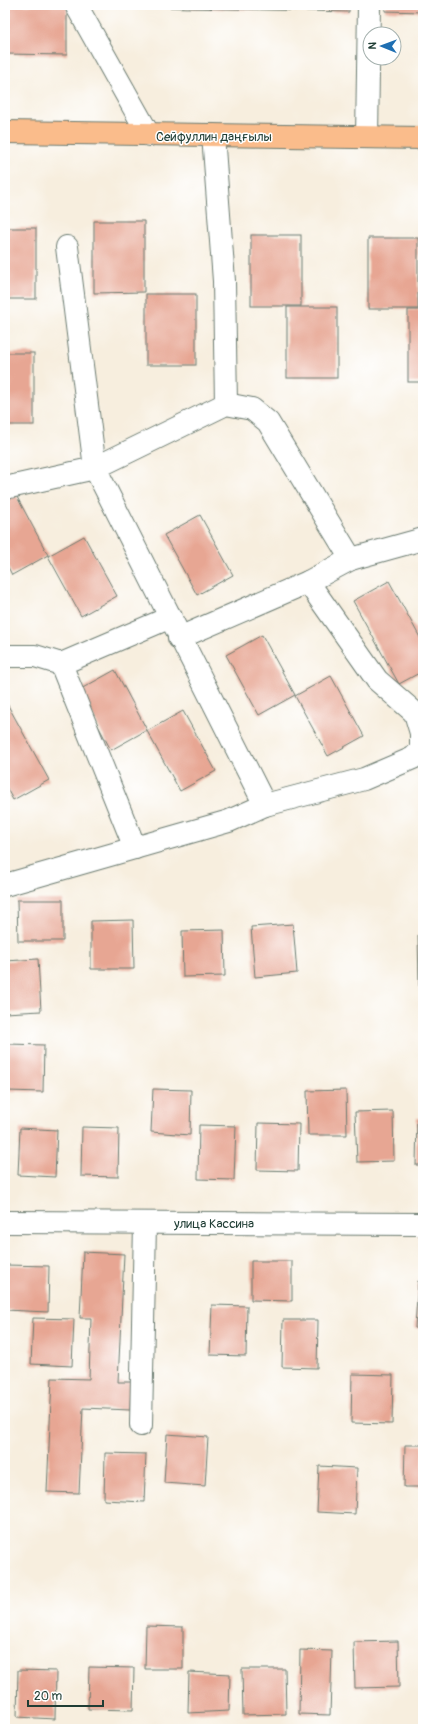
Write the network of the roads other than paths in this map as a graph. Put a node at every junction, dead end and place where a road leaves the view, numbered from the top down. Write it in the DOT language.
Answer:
graph roads {
  1 [pos="76,5"];
  2 [pos="369,5"];
  3 [pos="5,132"];
  4 [pos="149,135"];
  5 [pos="213,136"];
  6 [pos="367,137"];
  7 [pos="423,138"];
  8 [pos="67,247"];
  9 [pos="226,404"];
  10 [pos="95,468"];
  11 [pos="5,488"];
  12 [pos="423,539"];
  13 [pos="351,559"];
  14 [pos="308,582"];
  15 [pos="171,617"];
  16 [pos="179,638"];
  17 [pos="5,656"];
  18 [pos="61,664"];
  19 [pos="265,805"];
  20 [pos="135,848"];
  21 [pos="5,885"];
  22 [pos="5,1222"];
  23 [pos="145,1223"];
  24 [pos="423,1224"];
  25 [pos="141,1425"];
  1 -- 4 [label="street"];
  2 -- 6 [label="street"];
  3 -- 4 [label="main road, Сейфуллин даңғылы"];
  4 -- 5 [label="main road, Сейфуллин даңғылы"];
  5 -- 6 [label="main road, Сейфуллин даңғылы"];
  5 -- 9 [label="street"];
  6 -- 7 [label="main road, Сейфуллин даңғылы"];
  8 -- 10 [label="street"];
  9 -- 10 [label="street"];
  9 -- 13 [label="street"];
  10 -- 11 [label="street"];
  10 -- 15 [label="street"];
  12 -- 13 [label="street"];
  13 -- 14 [label="street"];
  14 -- 16 [label="street"];
  14 -- 19 [label="street"];
  15 -- 16 [label="street"];
  15 -- 18 [label="street"];
  16 -- 19 [label="street"];
  17 -- 18 [label="street"];
  18 -- 20 [label="street"];
  19 -- 20 [label="street"];
  20 -- 21 [label="street"];
  22 -- 23 [label="street, улица Кассина"];
  23 -- 24 [label="street, улица Кассина"];
  23 -- 25 [label="street"];
}
